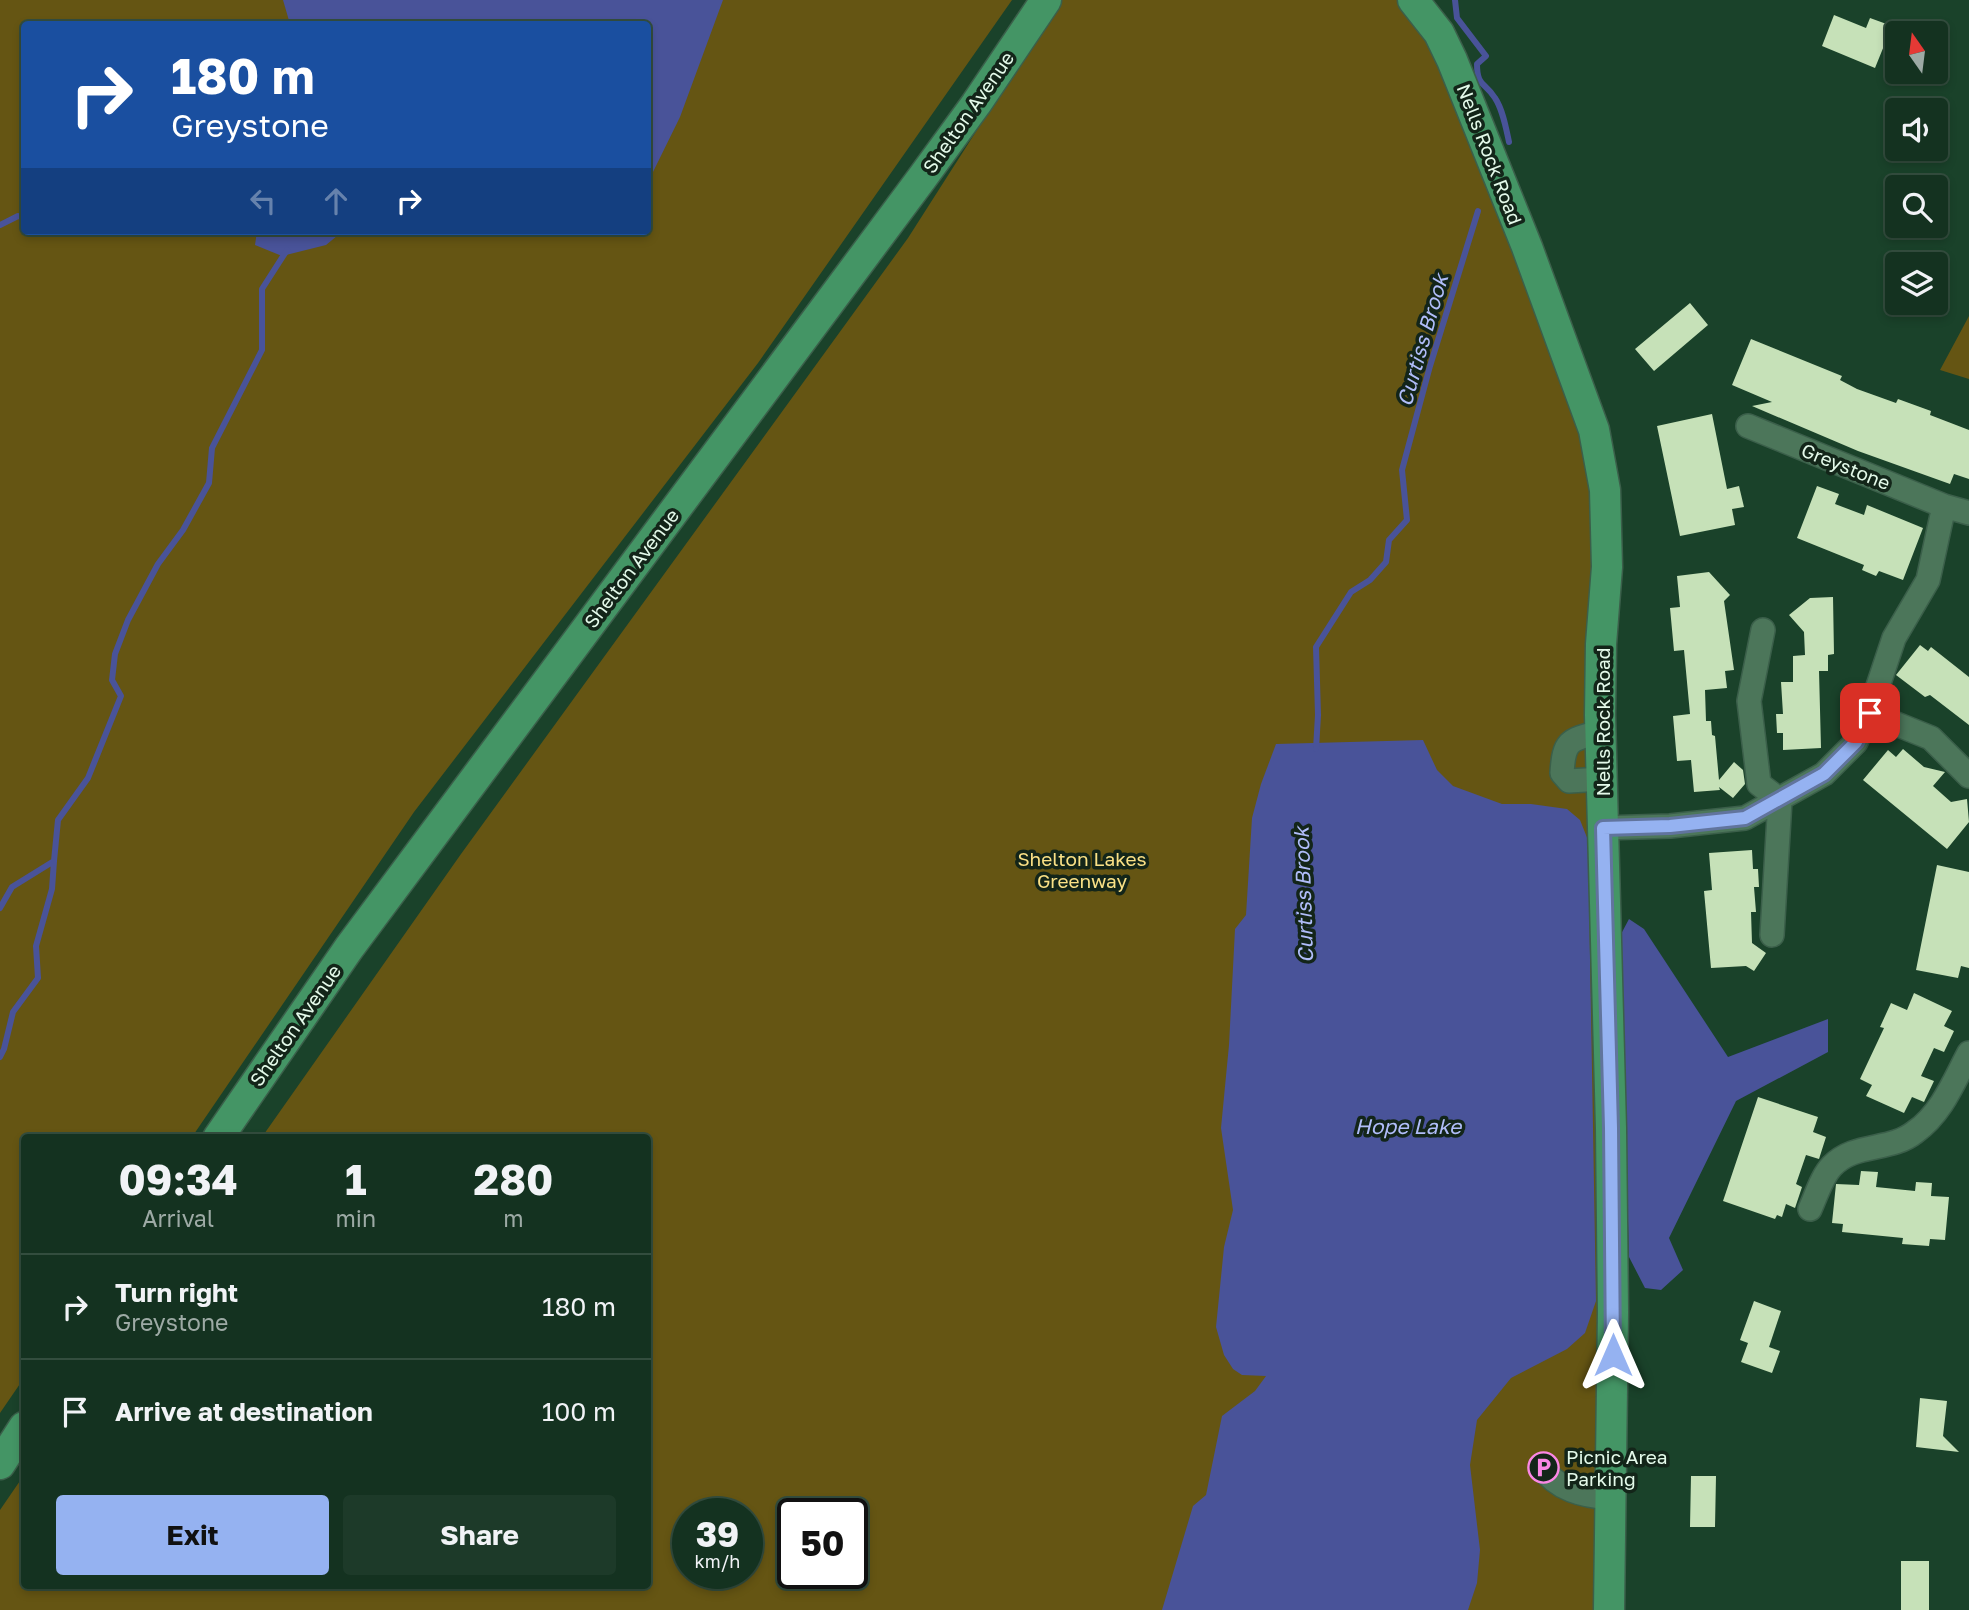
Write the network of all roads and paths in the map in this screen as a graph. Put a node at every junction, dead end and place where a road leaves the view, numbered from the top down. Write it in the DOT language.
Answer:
graph roads {
  1 [pos="1046,0"];
  2 [pos="1413,0"];
  3 [pos="1748,426"];
  4 [pos="1944,506"];
  5 [pos="1969,513"];
  6 [pos="1763,630"];
  7 [pos="1870,713"];
  8 [pos="1600,732"];
  9 [pos="1969,776"];
  10 [pos="1602,779"];
  11 [pos="1780,800"];
  12 [pos="1603,828"];
  13 [pos="1772,935"];
  14 [pos="1969,1053"];
  15 [pos="221,1134"];
  16 [pos="1810,1209"];
  17 [pos="21,1432"];
  18 [pos="0,1464"];
  19 [pos="1541,1466"];
  20 [pos="1611,1498"];
  21 [pos="1609,1610"];
  1 -- 15 [label="main road, Shelton Avenue"];
  2 -- 8 [label="main road, Nells Rock Road"];
  3 -- 4 [label="street, Greystone"];
  4 -- 5 [label="street, Greystone"];
  4 -- 7 [label="street"];
  6 -- 11 [label="street"];
  7 -- 9 [label="street"];
  7 -- 11 [label="street"];
  8 -- 10 [label="main road, Nells Rock Road"];
  8 -- 10 [label="street"];
  10 -- 12 [label="main road, Nells Rock Road"];
  11 -- 12 [label="street"];
  11 -- 13 [label="street"];
  12 -- 20 [label="main road, Nells Rock Road"];
  14 -- 16 [label="street"];
  17 -- 18 [label="main road"];
  19 -- 20 [label="street"];
  20 -- 21 [label="main road, Nells Rock Road"];
}
